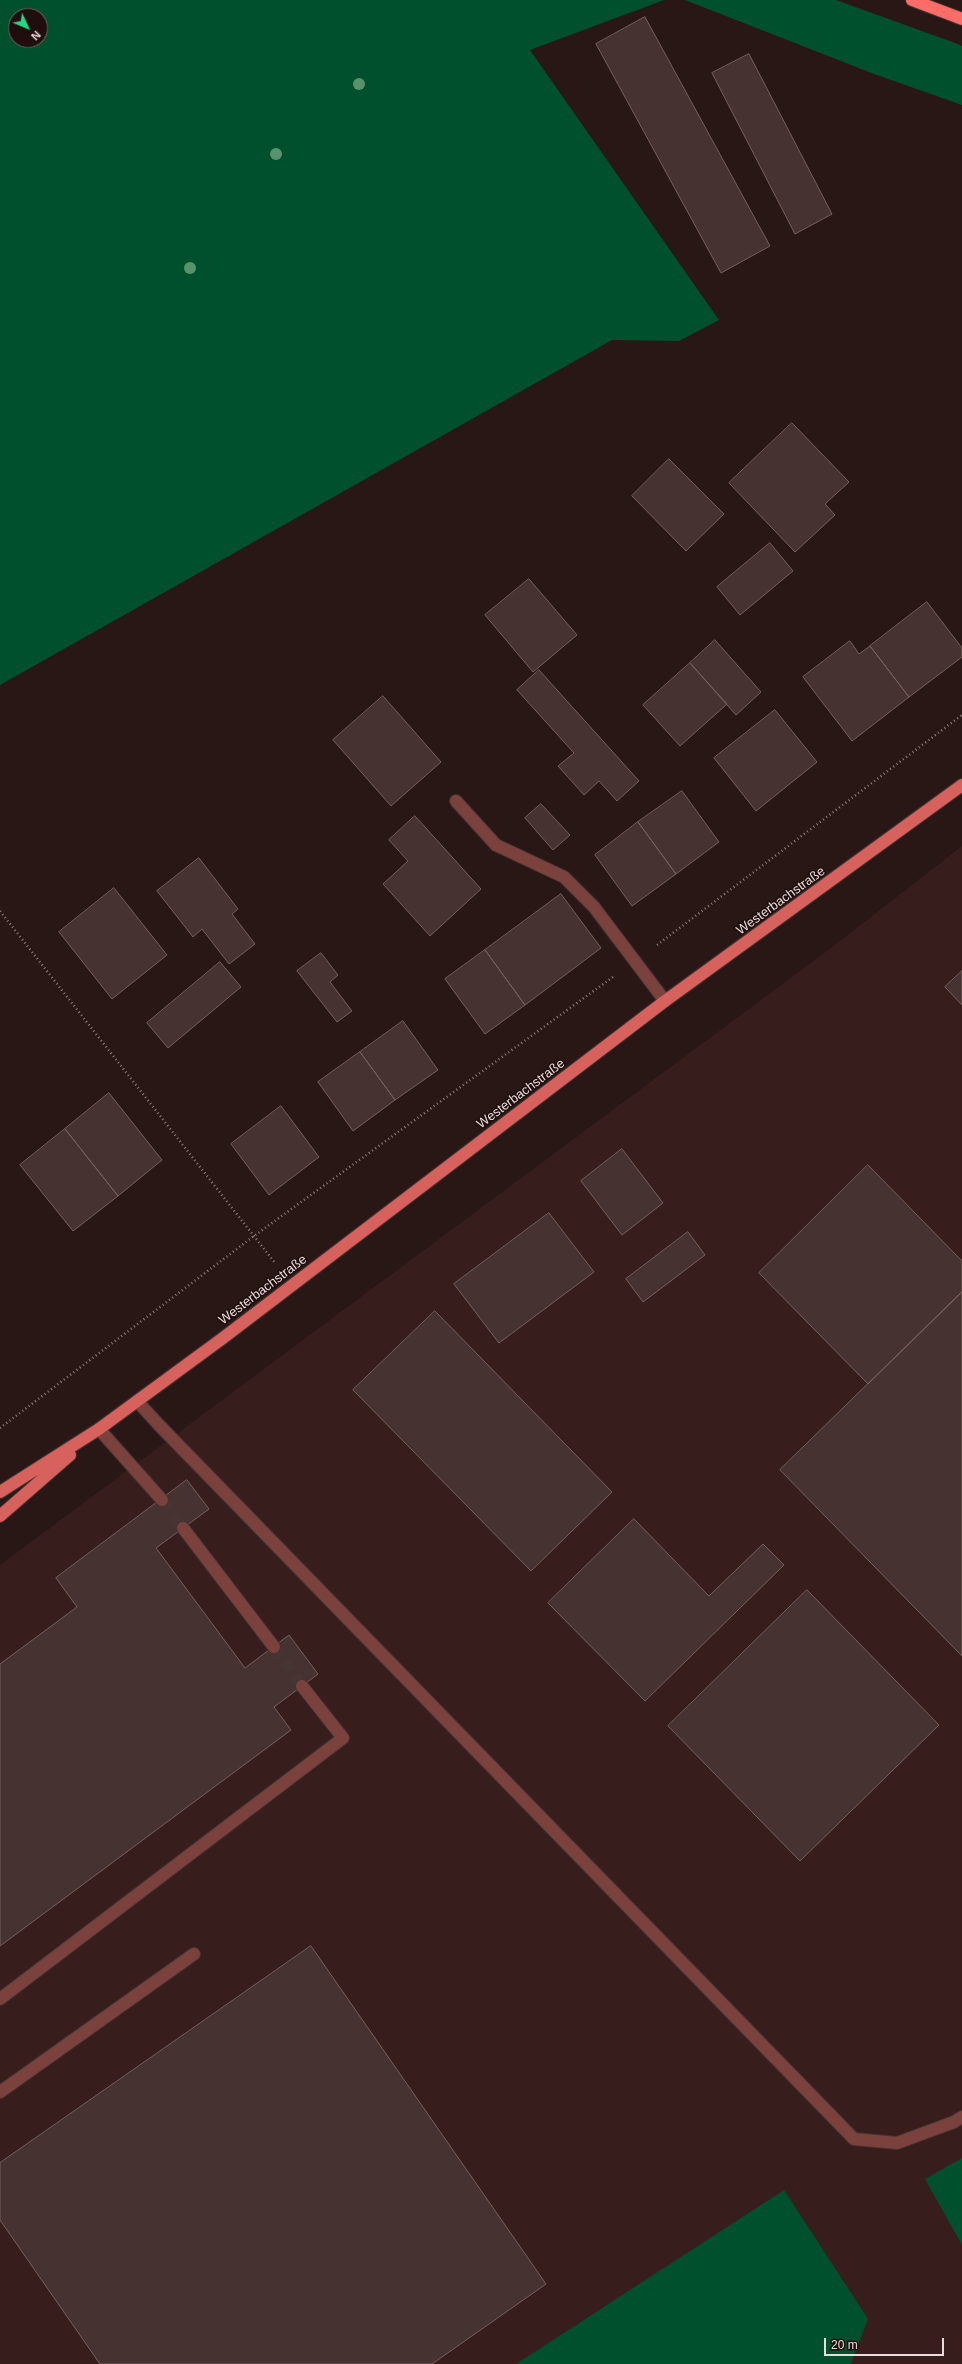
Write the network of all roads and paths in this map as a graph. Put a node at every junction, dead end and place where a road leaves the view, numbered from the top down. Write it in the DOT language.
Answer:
graph roads {
  1 [pos="912,0"];
  2 [pos="962,19"];
  3 [pos="962,715"];
  4 [pos="962,785"];
  5 [pos="456,801"];
  6 [pos="0,911"];
  7 [pos="635,961"];
  8 [pos="665,1001"];
  9 [pos="254,1236"];
  10 [pos="293,1285"];
  11 [pos="138,1401"];
  12 [pos="0,1428"];
  13 [pos="99,1429"];
  14 [pos="0,1492"];
  15 [pos="162,1500"];
  16 [pos="0,1516"];
  17 [pos="183,1528"];
  18 [pos="274,1647"];
  19 [pos="302,1686"];
  20 [pos="194,1954"];
  21 [pos="0,1999"];
  22 [pos="0,2092"];
  23 [pos="962,2117"];
  1 -- 2 [label="highway"];
  3 -- 7 [label="path"];
  4 -- 8 [label="main road, Westerbachstraße"];
  5 -- 7 [label="lane"];
  6 -- 9 [label="path"];
  7 -- 8 [label="lane"];
  7 -- 9 [label="path"];
  8 -- 10 [label="main road, Westerbachstraße"];
  9 -- 10 [label="path"];
  9 -- 12 [label="path"];
  10 -- 11 [label="main road, Westerbachstraße"];
  11 -- 13 [label="main road, Westerbachstraße"];
  11 -- 23 [label="lane"];
  13 -- 14 [label="main road, Westerbachstraße"];
  13 -- 15 [label="lane"];
  13 -- 16 [label="main road, Westerbachstraße"];
  17 -- 18 [label="lane"];
  19 -- 21 [label="lane"];
  20 -- 22 [label="lane"];
}
